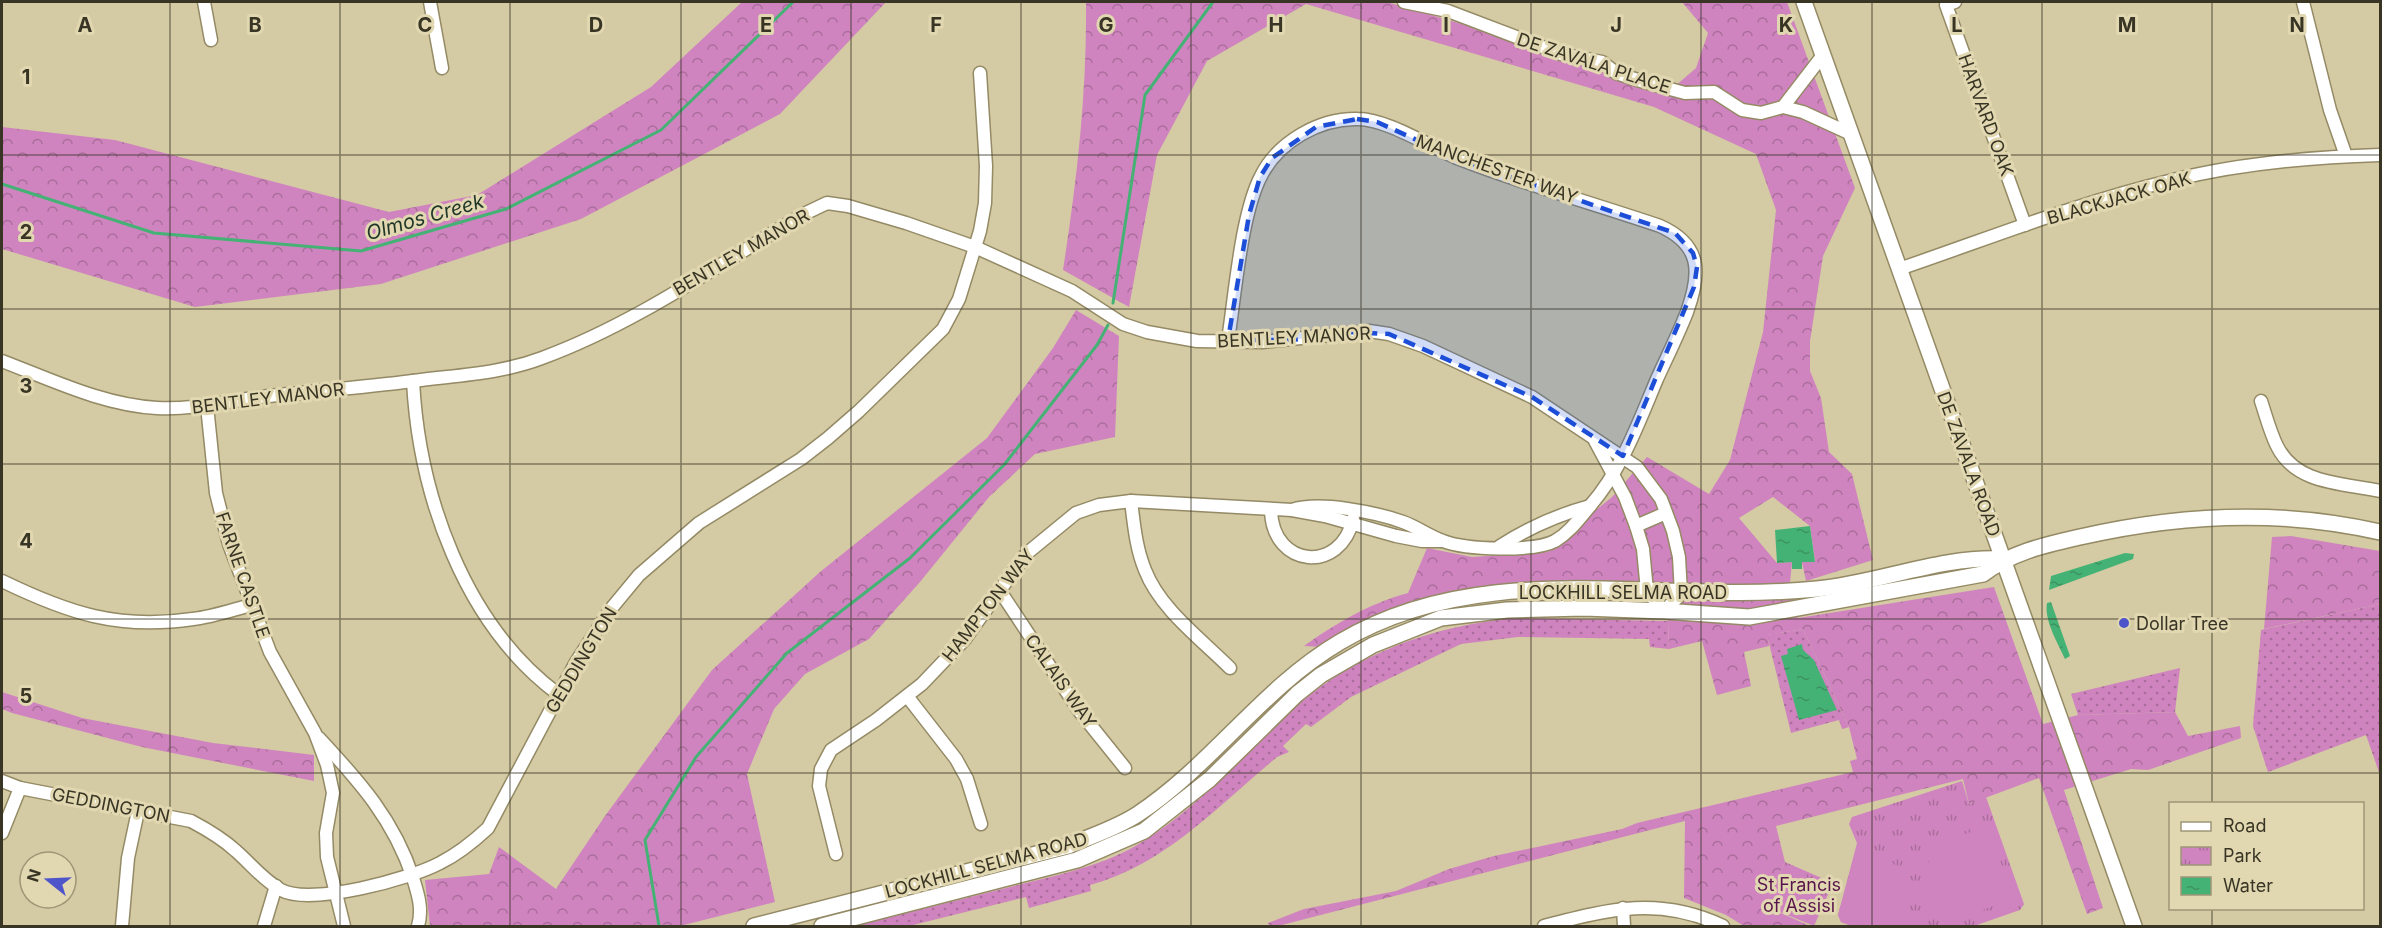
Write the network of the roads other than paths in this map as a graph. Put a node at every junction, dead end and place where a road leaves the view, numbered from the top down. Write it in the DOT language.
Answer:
graph roads {
  1 [pos="204,2"];
  2 [pos="430,2"];
  3 [pos="1404,2"];
  4 [pos="1804,2"];
  5 [pos="2303,2"];
  6 [pos="1951,3"];
  7 [pos="211,40"];
  8 [pos="1823,55"];
  9 [pos="442,68"];
  10 [pos="980,73"];
  11 [pos="1783,107"];
  12 [pos="1851,134"];
  13 [pos="2380,155"];
  14 [pos="2346,156"];
  15 [pos="2025,225"];
  16 [pos="975,247"];
  17 [pos="1899,269"];
  18 [pos="1228,340"];
  19 [pos="2,361"];
  20 [pos="413,381"];
  21 [pos="2261,401"];
  22 [pos="207,406"];
  23 [pos="1595,441"];
  24 [pos="1623,456"];
  25 [pos="1613,476"];
  26 [pos="2380,491"];
  27 [pos="1131,501"];
  28 [pos="1590,507"];
  29 [pos="1292,510"];
  30 [pos="1271,511"];
  31 [pos="1354,512"];
  32 [pos="1666,513"];
  33 [pos="1352,524"];
  34 [pos="1636,526"];
  35 [pos="2380,532"];
  36 [pos="1441,541"];
  37 [pos="1500,546"];
  38 [pos="2003,559"];
  39 [pos="2,581"];
  40 [pos="1000,591"];
  41 [pos="1647,591"];
  42 [pos="1681,594"];
  43 [pos="251,605"];
  44 [pos="1664,610"];
  45 [pos="1230,668"];
  46 [pos="558,694"];
  47 [pos="907,696"];
  48 [pos="315,733"];
  49 [pos="1198,766"];
  50 [pos="1125,768"];
  51 [pos="1210,779"];
  52 [pos="2,782"];
  53 [pos="20,788"];
  54 [pos="138,811"];
  55 [pos="981,824"];
  56 [pos="2,833"];
  57 [pos="836,854"];
  58 [pos="412,874"];
  59 [pos="276,886"];
  60 [pos="334,892"];
  61 [pos="851,902"];
  62 [pos="1623,908"];
  63 [pos="855,918"];
  64 [pos="122,927"];
  65 [pos="264,927"];
  66 [pos="344,927"];
  67 [pos="418,927"];
  68 [pos="754,927"];
  69 [pos="822,927"];
  70 [pos="1544,927"];
  71 [pos="1624,927"];
  72 [pos="1723,927"];
  73 [pos="2134,927"];
  1 -- 7 [label="street"];
  2 -- 9 [label="street"];
  3 -- 11 [label="street, DE ZAVALA PLACE"];
  4 -- 8 [label="main road, DE ZAVALA ROAD"];
  5 -- 14 [label="street"];
  6 -- 15 [label="street, HARVARD OAK"];
  8 -- 11 [label="street"];
  8 -- 12 [label="main road, DE ZAVALA ROAD"];
  10 -- 16 [label="street, GEDDINGTON"];
  11 -- 12 [label="street, DE ZAVALA PLACE"];
  12 -- 17 [label="main road, DE ZAVALA ROAD"];
  13 -- 14 [label="street, BLACKJACK OAK"];
  14 -- 15 [label="street, BLACKJACK OAK"];
  15 -- 17 [label="street, BLACKJACK OAK"];
  16 -- 18 [label="street, BENTLEY MANOR"];
  16 -- 20 [label="street, BENTLEY MANOR"];
  16 -- 46 [label="street, GEDDINGTON"];
  17 -- 38 [label="main road, DE ZAVALA ROAD"];
  18 -- 23 [label="street, BENTLEY MANOR"];
  18 -- 24 [label="street, MANCHESTER WAY"];
  19 -- 22 [label="street, BENTLEY MANOR"];
  20 -- 22 [label="street, BENTLEY MANOR"];
  20 -- 46 [label="street"];
  21 -- 26 [label="street"];
  22 -- 43 [label="street, FARNE CASTLE"];
  23 -- 24 [label="street, BENTLEY MANOR"];
  23 -- 25 [label="street, BENTLEY MANOR"];
  24 -- 25 [label="street, HAMPTON WAY"];
  24 -- 32 [label="street, BENTLEY MANOR"];
  25 -- 28 [label="street, HAMPTON WAY"];
  25 -- 34 [label="street, BENTLEY MANOR"];
  27 -- 30 [label="street, HAMPTON WAY"];
  27 -- 40 [label="street, HAMPTON WAY"];
  27 -- 45 [label="street"];
  28 -- 37 [label="street"];
  28 -- 37 [label="street, HAMPTON WAY"];
  29 -- 30 [label="street, HAMPTON WAY"];
  29 -- 31 [label="street, HAMPTON WAY"];
  29 -- 33 [label="street, HAMPTON WAY"];
  30 -- 33 [label="street"];
  31 -- 33 [label="street"];
  31 -- 36 [label="street, HAMPTON WAY"];
  32 -- 34 [label="street"];
  32 -- 42 [label="street, BENTLEY MANOR"];
  33 -- 36 [label="street, HAMPTON WAY"];
  34 -- 41 [label="street, BENTLEY MANOR"];
  35 -- 38 [label="main road, LOCKHILL SELMA ROAD"];
  36 -- 37 [label="street, HAMPTON WAY"];
  38 -- 42 [label="main road, LOCKHILL SELMA ROAD"];
  38 -- 44 [label="main road, LOCKHILL SELMA ROAD"];
  38 -- 73 [label="main road, DE ZAVALA ROAD"];
  39 -- 43 [label="street"];
  40 -- 47 [label="street, HAMPTON WAY"];
  40 -- 50 [label="street, CALAIS WAY"];
  41 -- 42 [label="main road, LOCKHILL SELMA ROAD"];
  41 -- 44 [label="street"];
  41 -- 49 [label="main road, LOCKHILL SELMA ROAD"];
  42 -- 44 [label="street"];
  43 -- 48 [label="street, FARNE CASTLE"];
  44 -- 51 [label="main road, LOCKHILL SELMA ROAD"];
  46 -- 58 [label="street, GEDDINGTON"];
  47 -- 55 [label="street"];
  47 -- 57 [label="street, HAMPTON WAY"];
  48 -- 58 [label="street, FARNE CASTLE"];
  48 -- 60 [label="street, FARNE CASTLE"];
  49 -- 51 [label="street"];
  49 -- 61 [label="main road, LOCKHILL SELMA ROAD"];
  51 -- 63 [label="main road, LOCKHILL SELMA ROAD"];
  52 -- 53 [label="street, GEDDINGTON"];
  53 -- 54 [label="street, GEDDINGTON"];
  53 -- 56 [label="street"];
  54 -- 59 [label="street, GEDDINGTON"];
  54 -- 64 [label="street"];
  58 -- 60 [label="street, GEDDINGTON"];
  58 -- 67 [label="street, FARNE CASTLE"];
  59 -- 60 [label="street, GEDDINGTON"];
  59 -- 65 [label="street"];
  60 -- 66 [label="street, FARNE CASTLE"];
  61 -- 63 [label="street"];
  61 -- 68 [label="main road, LOCKHILL SELMA ROAD"];
  62 -- 70 [label="street"];
  62 -- 71 [label="street"];
  62 -- 72 [label="street"];
  63 -- 69 [label="main road, LOCKHILL SELMA ROAD"];
}
